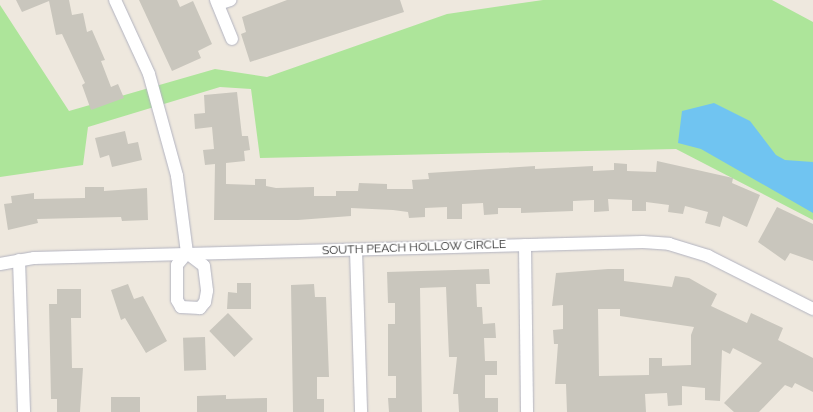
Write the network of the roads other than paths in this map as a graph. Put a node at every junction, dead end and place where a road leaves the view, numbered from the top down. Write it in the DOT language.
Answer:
graph roads {
  1 [pos="115,0"];
  2 [pos="230,0"];
  3 [pos="217,2"];
  4 [pos="232,39"];
  5 [pos="525,245"];
  6 [pos="356,250"];
  7 [pos="187,252"];
  8 [pos="20,260"];
  9 [pos="0,264"];
  10 [pos="813,309"];
  11 [pos="24,412"];
  12 [pos="361,412"];
  13 [pos="527,412"];
  1 -- 7 [label="street"];
  2 -- 3 [label="street"];
  3 -- 4 [label="street"];
  5 -- 6 [label="street, SOUTH PEACH HOLLOW CIRCLE"];
  5 -- 10 [label="street, SOUTH PEACH HOLLOW CIRCLE"];
  5 -- 13 [label="street"];
  6 -- 7 [label="street, SOUTH PEACH HOLLOW CIRCLE"];
  6 -- 12 [label="street"];
  7 -- 8 [label="street, SOUTH PEACH HOLLOW CIRCLE"];
  8 -- 9 [label="street, SOUTH PEACH HOLLOW CIRCLE"];
  8 -- 11 [label="street"];
}
